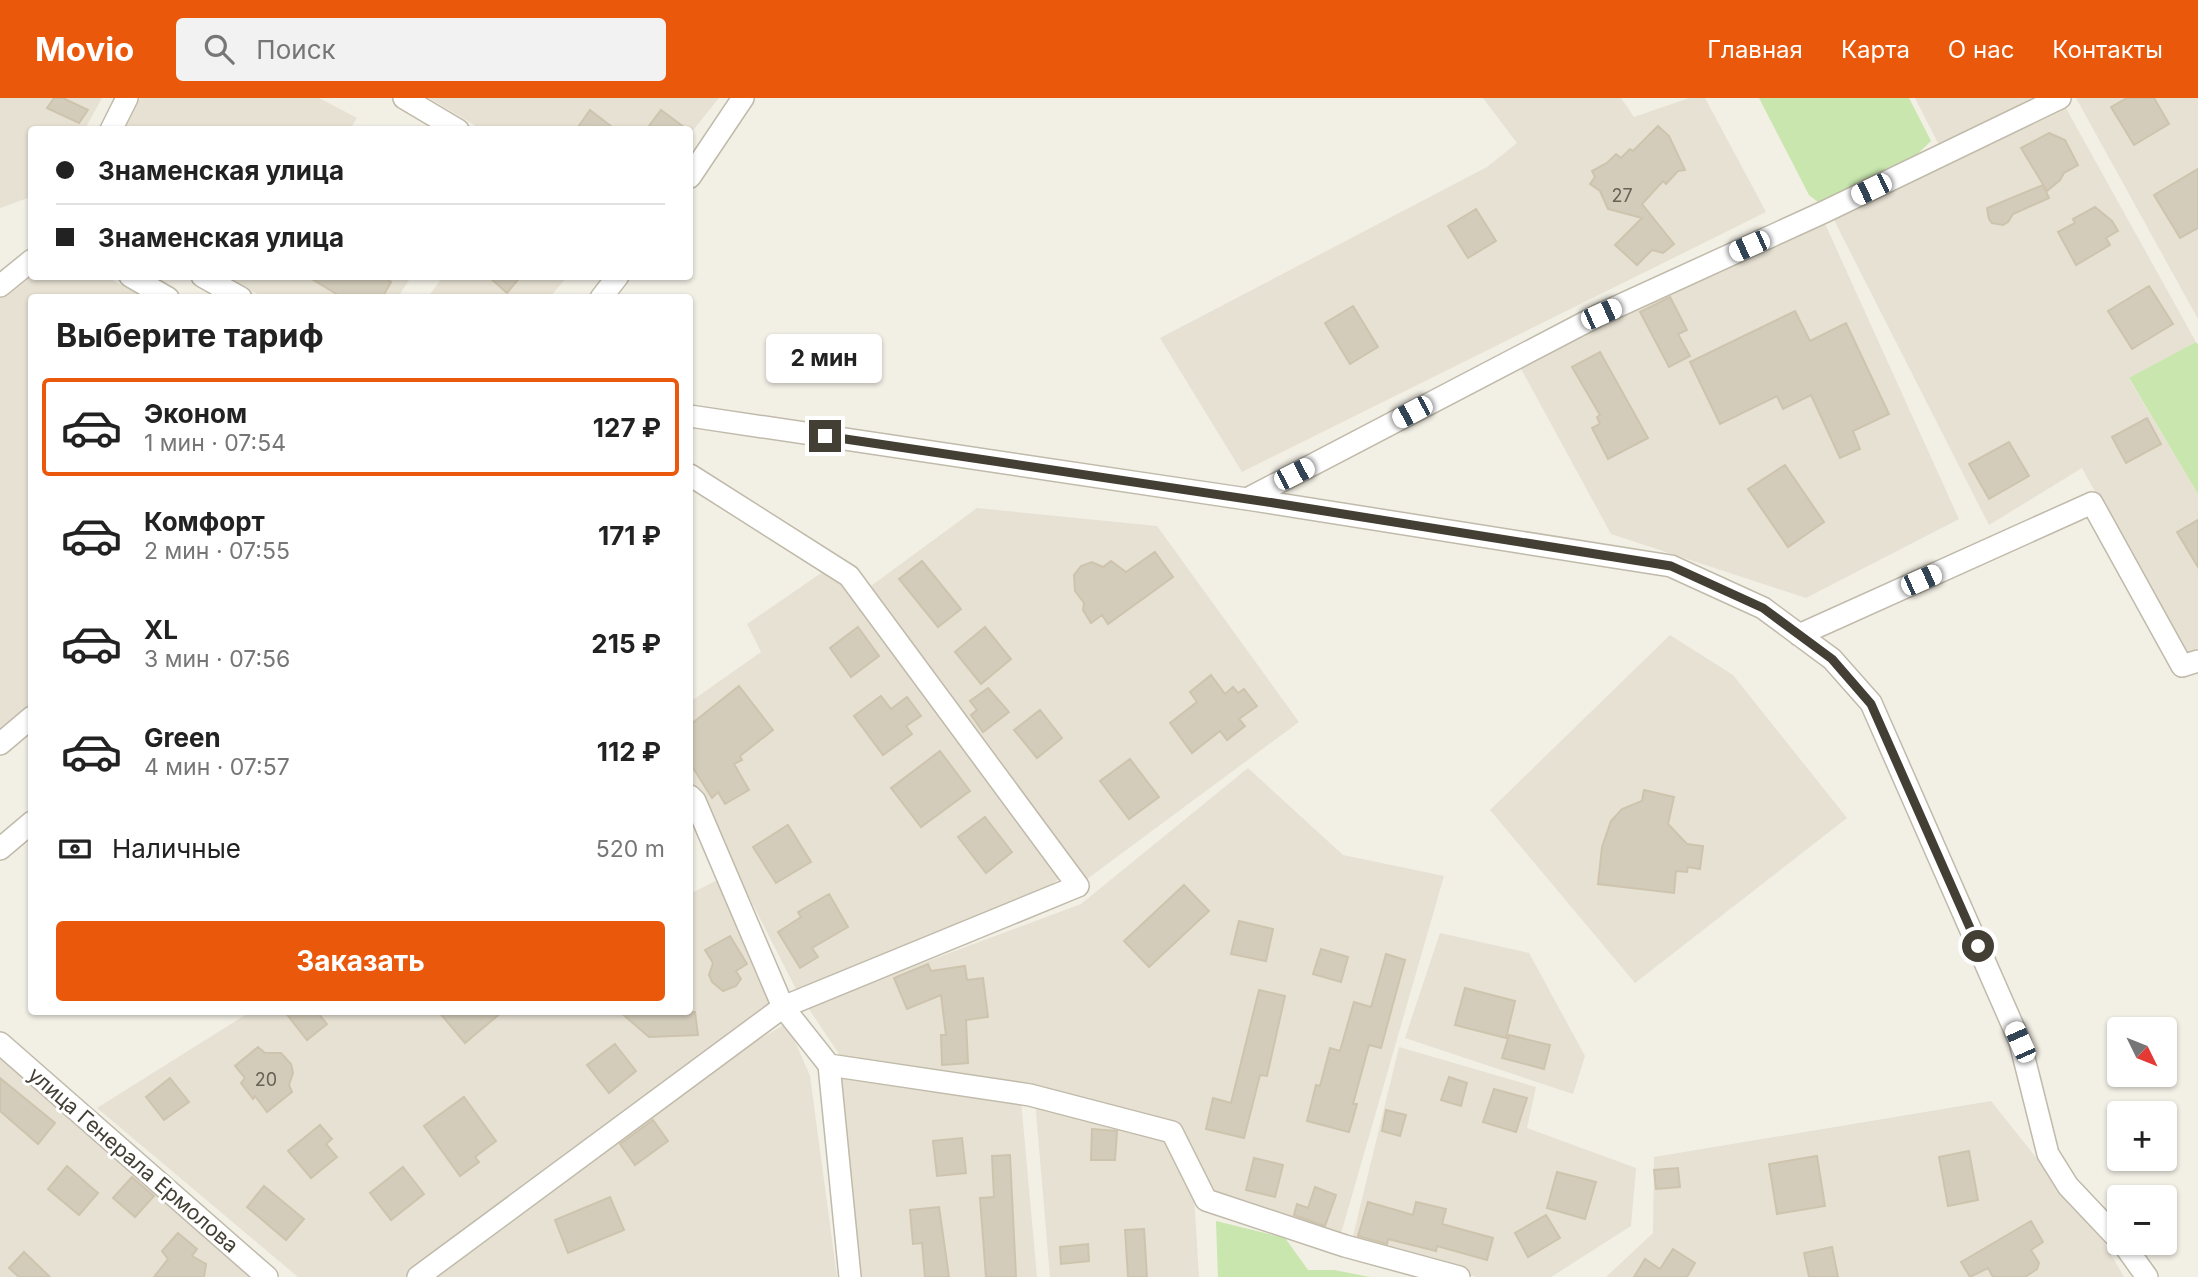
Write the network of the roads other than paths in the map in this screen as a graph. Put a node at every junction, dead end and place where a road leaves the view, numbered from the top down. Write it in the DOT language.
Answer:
graph roads {
  1 [pos="127,98"];
  2 [pos="404,98"];
  3 [pos="743,98"];
  4 [pos="2060,98"];
  5 [pos="113,126"];
  6 [pos="451,126"];
  7 [pos="693,173"];
  8 [pos="28,263"];
  9 [pos="137,280"];
  10 [pos="209,280"];
  11 [pos="615,280"];
  12 [pos="0,286"];
  13 [pos="161,294"];
  14 [pos="234,294"];
  15 [pos="604,294"];
  16 [pos="693,416"];
  17 [pos="693,477"];
  18 [pos="1247,499"];
  19 [pos="1799,635"];
  20 [pos="2198,661"];
  21 [pos="28,720"];
  22 [pos="0,744"];
  23 [pos="693,799"];
  24 [pos="28,825"];
  25 [pos="2,844"];
  26 [pos="783,1007"];
  27 [pos="0,1042"];
  28 [pos="829,1066"];
  29 [pos="2107,1227"];
  30 [pos="2130,1255"];
  31 [pos="267,1277"];
  32 [pos="418,1277"];
  33 [pos="850,1277"];
  34 [pos="1459,1277"];
  35 [pos="2147,1277"];
  1 -- 5 [label="street"];
  2 -- 6 [label="street"];
  3 -- 7 [label="street"];
  4 -- 18 [label="street"];
  8 -- 12 [label="street"];
  9 -- 13 [label="street"];
  10 -- 14 [label="street"];
  11 -- 15 [label="street"];
  16 -- 18 [label="street"];
  17 -- 26 [label="street"];
  18 -- 19 [label="street"];
  19 -- 20 [label="street"];
  19 -- 29 [label="street"];
  21 -- 22 [label="street"];
  23 -- 26 [label="street"];
  24 -- 25 [label="street"];
  26 -- 28 [label="street"];
  26 -- 32 [label="street"];
  27 -- 31 [label="street, улица Генерала Ермолова"];
  28 -- 33 [label="street"];
  28 -- 34 [label="street"];
  30 -- 35 [label="street"];
}
